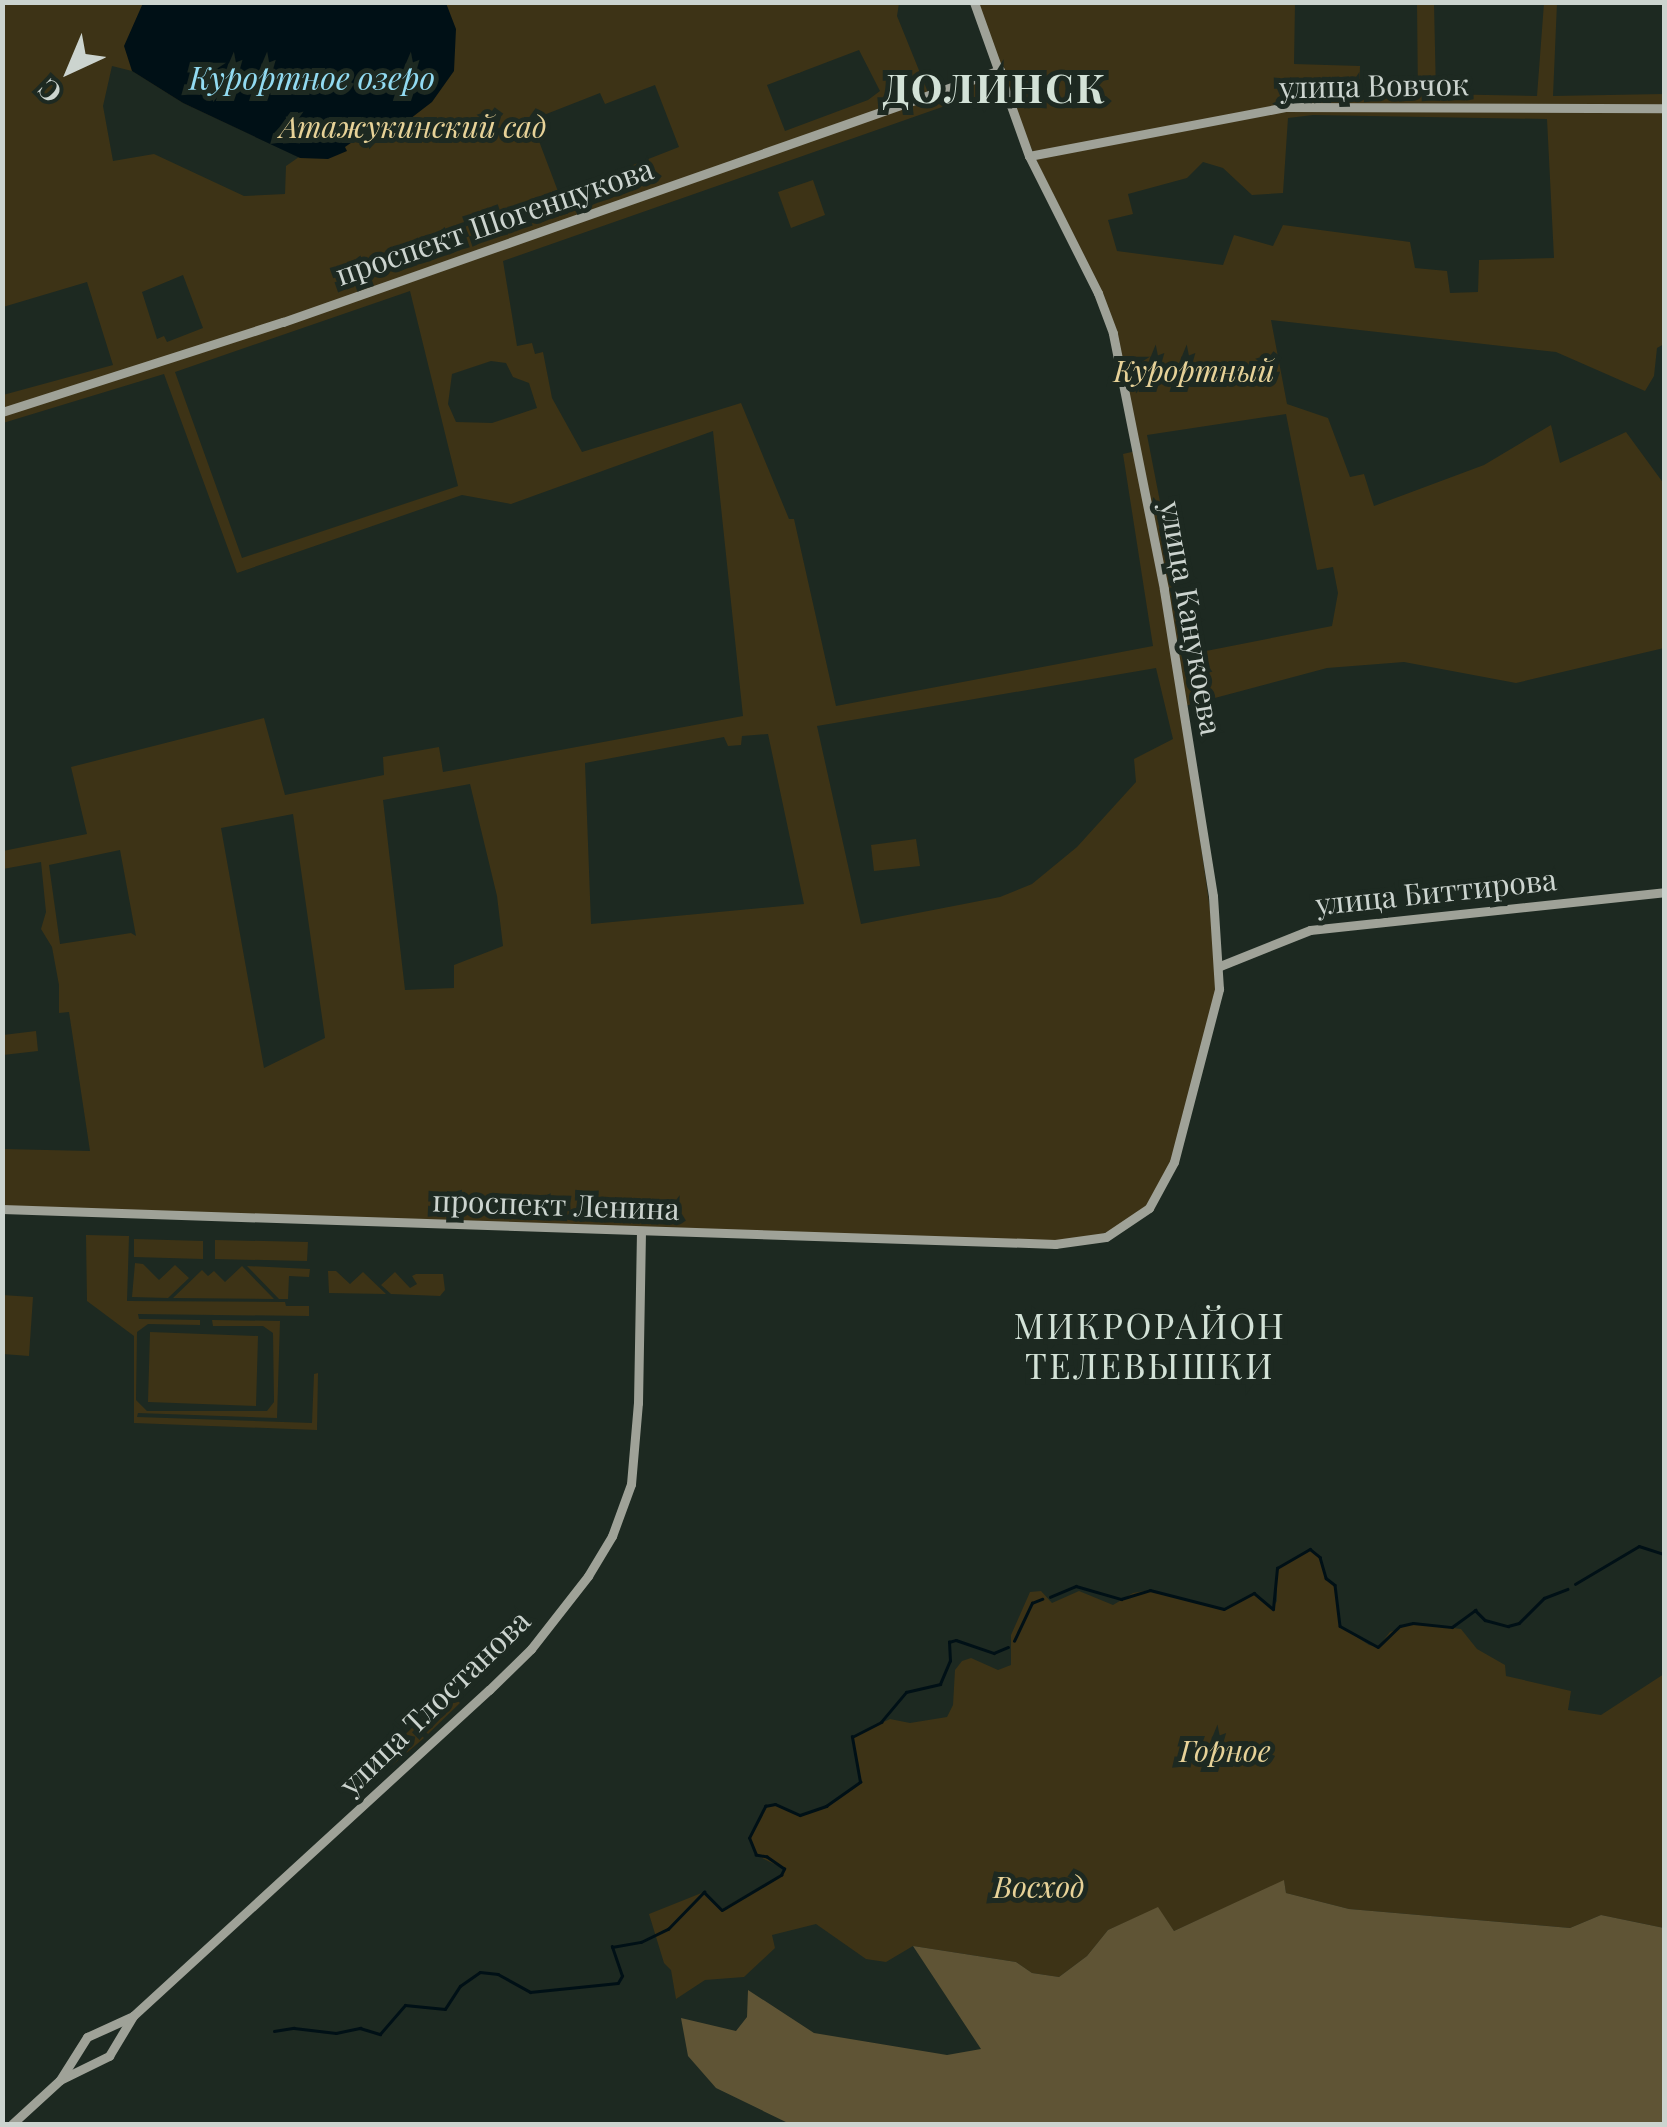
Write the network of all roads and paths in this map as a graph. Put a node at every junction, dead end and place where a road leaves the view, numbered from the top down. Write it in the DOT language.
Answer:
graph roads {
  1 [pos="974,2"];
  2 [pos="1000,70"];
  3 [pos="1664,108"];
  4 [pos="1029,156"];
  5 [pos="2,412"];
  6 [pos="1664,892"];
  7 [pos="1220,966"];
  8 [pos="2,1209"];
  9 [pos="641,1232"];
  10 [pos="1106,1236"];
  11 [pos="134,2016"];
  12 [pos="102,2031"];
  13 [pos="114,2043"];
  14 [pos="81,2049"];
  15 [pos="92,2064"];
  16 [pos="60,2080"];
  17 [pos="12,2124"];
  1 -- 2 [label="street, улица Канукоева"];
  2 -- 4 [label="street, улица Канукоева"];
  2 -- 5 [label="street, проспект Шогенцукова"];
  3 -- 4 [label="street, улица Вовчок"];
  4 -- 7 [label="street, улица Канукоева"];
  6 -- 7 [label="street, улица Биттирова"];
  7 -- 10 [label="street, улица Канукоева"];
  8 -- 9 [label="street, проспект Ленина"];
  9 -- 10 [label="street, проспект Ленина"];
  9 -- 11 [label="street, улица Тлостанова"];
  11 -- 12 [label="street"];
  11 -- 13 [label="street"];
  12 -- 13 [label="street"];
  12 -- 14 [label="street"];
  13 -- 15 [label="street"];
  14 -- 15 [label="street"];
  14 -- 16 [label="street"];
  15 -- 16 [label="street"];
  16 -- 17 [label="street"];
}
